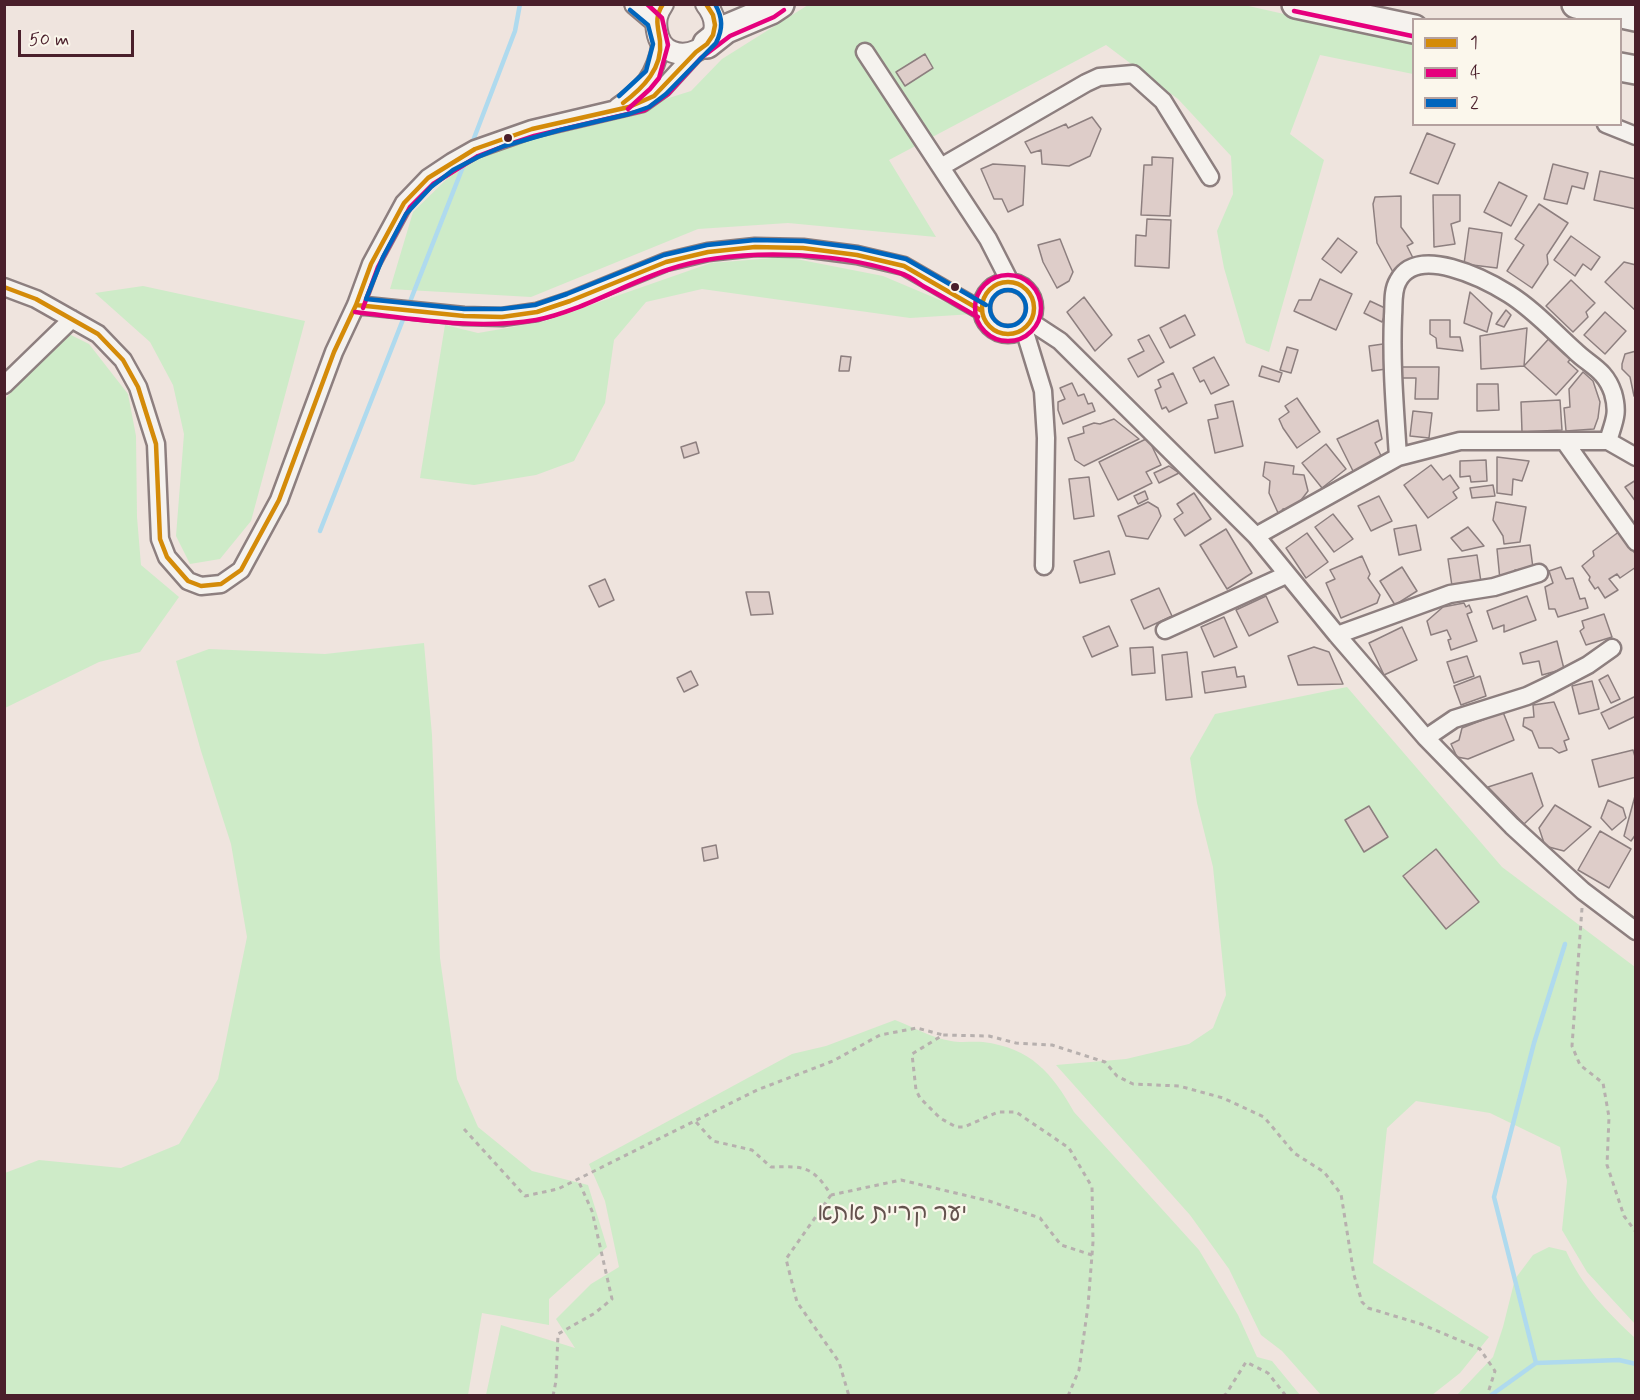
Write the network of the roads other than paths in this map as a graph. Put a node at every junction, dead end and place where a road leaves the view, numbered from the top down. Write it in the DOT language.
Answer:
graph roads {
  1 [pos="635,4"];
  2 [pos="706,4"];
  3 [pos="780,4"];
  4 [pos="1296,4"];
  5 [pos="1576,4"];
  6 [pos="659,13"];
  7 [pos="1635,17"];
  8 [pos="1412,29"];
  9 [pos="661,44"];
  10 [pos="702,48"];
  11 [pos="865,52"];
  12 [pos="615,109"];
  13 [pos="1611,126"];
  14 [pos="1635,136"];
  15 [pos="941,167"];
  16 [pos="1210,177"];
  17 [pos="1010,282"];
  18 [pos="4,287"];
  19 [pos="356,304"];
  20 [pos="982,311"];
  21 [pos="72,319"];
  22 [pos="1027,326"];
  23 [pos="4,385"];
  24 [pos="1608,441"];
  25 [pos="1565,442"];
  26 [pos="1398,457"];
  27 [pos="1635,457"];
  28 [pos="1256,536"];
  29 [pos="1635,542"];
  30 [pos="1044,566"];
  31 [pos="1539,573"];
  32 [pos="1286,575"];
  33 [pos="1165,630"];
  34 [pos="1336,635"];
  35 [pos="1612,648"];
  36 [pos="1426,738"];
  37 [pos="1635,931"];
  1 -- 6 [label="street"];
  2 -- 10 [label="street"];
  3 -- 10 [label="highway"];
  4 -- 8 [label="highway"];
  5 -- 7 [label="highway"];
  6 -- 9 [label="street"];
  9 -- 10 [label="street"];
  9 -- 12 [label="street"];
  10 -- 12 [label="street"];
  11 -- 15 [label="street"];
  12 -- 19 [label="street"];
  13 -- 14 [label="street"];
  15 -- 16 [label="street"];
  15 -- 17 [label="street"];
  17 -- 20 [label="street"];
  17 -- 22 [label="street"];
  18 -- 21 [label="street"];
  19 -- 20 [label="street"];
  19 -- 21 [label="street"];
  20 -- 22 [label="street"];
  21 -- 23 [label="street"];
  22 -- 28 [label="street"];
  22 -- 30 [label="street"];
  24 -- 25 [label="street"];
  24 -- 26 [label="street"];
  24 -- 27 [label="street"];
  25 -- 26 [label="street"];
  25 -- 29 [label="street"];
  26 -- 28 [label="street"];
  28 -- 32 [label="street"];
  31 -- 34 [label="street"];
  32 -- 33 [label="street"];
  32 -- 34 [label="street"];
  34 -- 36 [label="street"];
  35 -- 36 [label="street"];
  36 -- 37 [label="street"];
}
